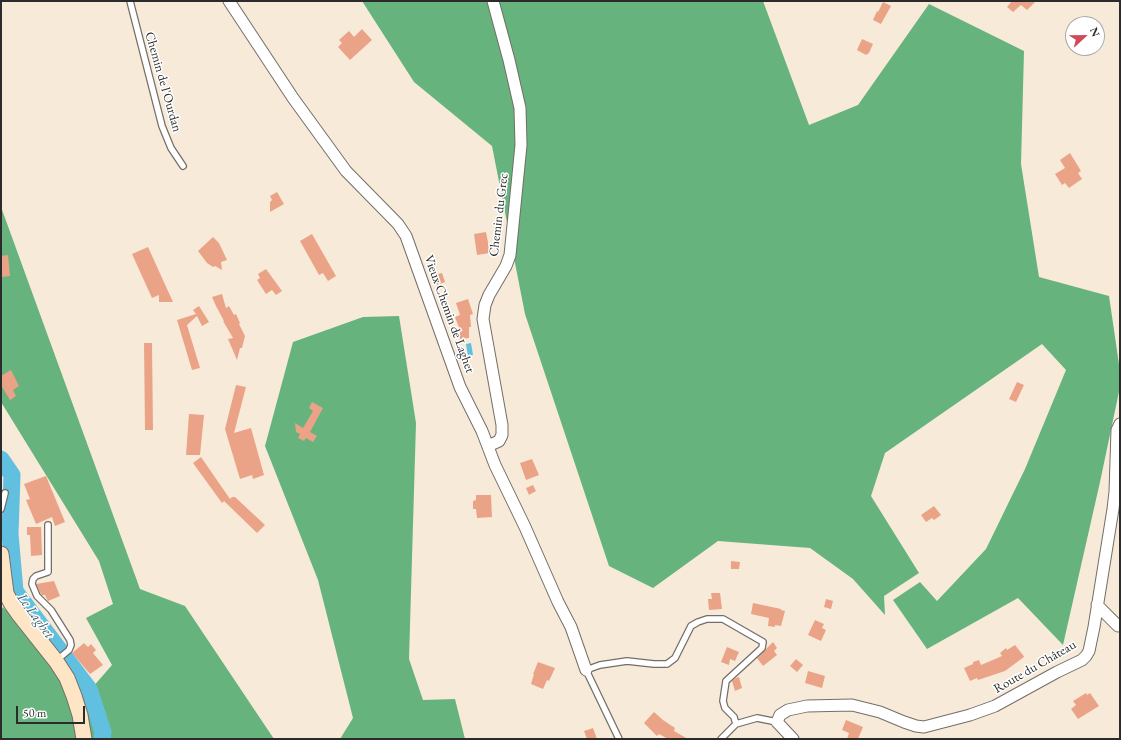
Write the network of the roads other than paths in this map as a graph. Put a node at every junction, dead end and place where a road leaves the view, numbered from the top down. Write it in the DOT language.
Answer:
graph roads {
  1 [pos="130,1"];
  2 [pos="229,1"];
  3 [pos="493,1"];
  4 [pos="183,166"];
  5 [pos="1120,424"];
  6 [pos="488,446"];
  7 [pos="5,493"];
  8 [pos="1,509"];
  9 [pos="48,525"];
  10 [pos="1,554"];
  11 [pos="1097,605"];
  12 [pos="1118,626"];
  13 [pos="58,659"];
  14 [pos="586,670"];
  15 [pos="777,722"];
  16 [pos="736,724"];
  17 [pos="84,739"];
  18 [pos="619,739"];
  19 [pos="721,739"];
  20 [pos="792,739"];
  1 -- 4 [label="lane, Chemin de l'Ourdan"];
  2 -- 6 [label="street, Vieux Chemin de Laghet"];
  3 -- 6 [label="street, Chemin du Grec"];
  5 -- 11 [label="street, Route du Château"];
  6 -- 14 [label="street, Vieux Chemin de Laghet"];
  7 -- 8 [label="lane"];
  9 -- 13 [label="lane"];
  10 -- 13 [label="main road"];
  11 -- 12 [label="street"];
  11 -- 15 [label="street, Route du Château"];
  13 -- 17 [label="main road"];
  14 -- 16 [label="lane"];
  14 -- 18 [label="lane, Vieux Chemin de Laghet"];
  15 -- 16 [label="lane"];
  15 -- 20 [label="street"];
  16 -- 19 [label="lane"];
}
